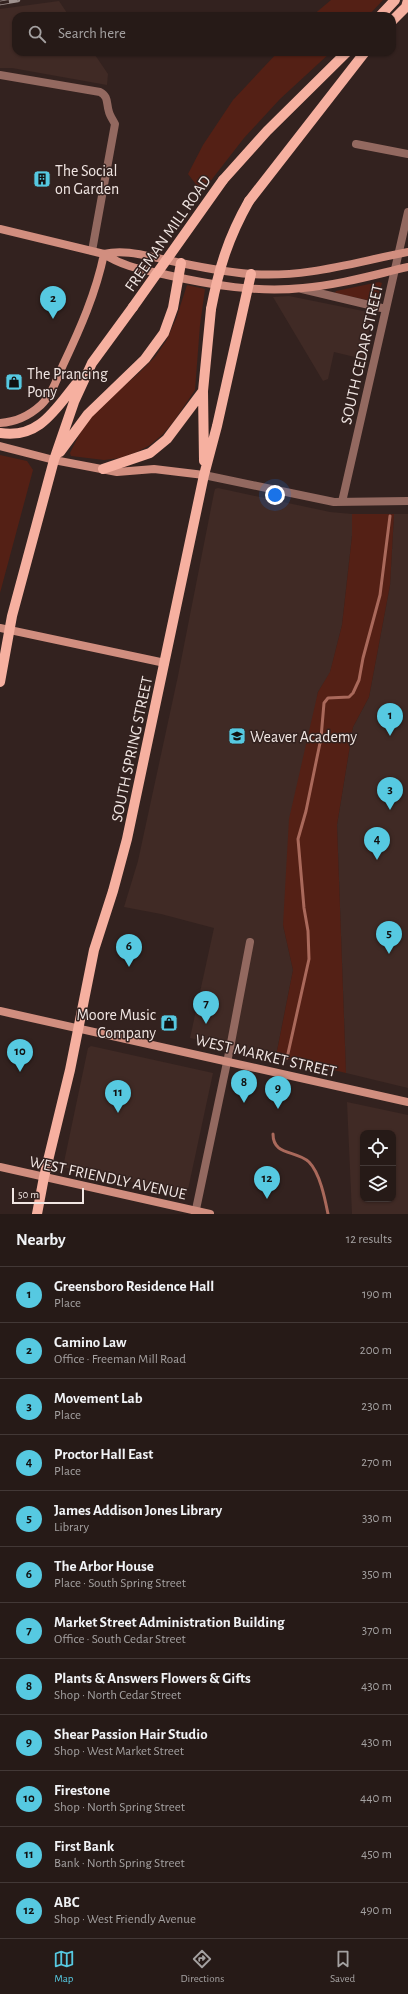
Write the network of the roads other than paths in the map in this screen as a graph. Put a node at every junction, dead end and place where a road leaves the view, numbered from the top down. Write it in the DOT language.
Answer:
graph roads {
  1 [pos="395,0"];
  2 [pos="408,0"];
  3 [pos="384,12"];
  4 [pos="396,17"];
  5 [pos="343,56"];
  6 [pos="362,56"];
  7 [pos="0,75"];
  8 [pos="356,144"];
  9 [pos="408,154"];
  10 [pos="408,212"];
  11 [pos="0,229"];
  12 [pos="92,251"];
  13 [pos="408,252"];
  14 [pos="104,254"];
  15 [pos="398,254"];
  16 [pos="181,263"];
  17 [pos="408,267"];
  18 [pos="394,270"];
  19 [pos="251,274"];
  20 [pos="178,278"];
  21 [pos="248,289"];
  22 [pos="302,289"];
  23 [pos="386,309"];
  24 [pos="87,372"];
  25 [pos="203,391"];
  26 [pos="0,423"];
  27 [pos="0,432"];
  28 [pos="0,446"];
  29 [pos="54,460"];
  30 [pos="103,469"];
  31 [pos="204,475"];
  32 [pos="408,501"];
  33 [pos="342,502"];
  34 [pos="4,629"];
  35 [pos="165,663"];
  36 [pos="0,682"];
  37 [pos="250,942"];
  38 [pos="0,1010"];
  39 [pos="79,1028"];
  40 [pos="227,1061"];
  41 [pos="408,1102"];
  42 [pos="0,1167"];
  43 [pos="44,1177"];
  44 [pos="195,1212"];
  45 [pos="37,1214"];
  46 [pos="210,1214"];
  1 -- 3 [label="main road"];
  2 -- 4 [label="main road"];
  5 -- 24 [label="main road, FREEMAN MILL ROAD, bridge"];
  6 -- 25 [label="main road, bridge"];
  7 -- 12 [label="street"];
  8 -- 9 [label="street"];
  10 -- 15 [label="street, SOUTH CEDAR STREET"];
  11 -- 12 [label="main road"];
  12 -- 14 [label="main road"];
  13 -- 15 [label="main road"];
  14 -- 16 [label="main road"];
  14 -- 20 [label="main road"];
  14 -- 26 [label="main road"];
  15 -- 18 [label="street, SOUTH CEDAR STREET"];
  15 -- 19 [label="main road"];
  16 -- 19 [label="main road"];
  16 -- 20 [label="main road"];
  17 -- 18 [label="main road"];
  18 -- 22 [label="main road"];
  18 -- 23 [label="street, SOUTH CEDAR STREET"];
  19 -- 21 [label="main road"];
  20 -- 21 [label="main road"];
  20 -- 29 [label="main road"];
  21 -- 22 [label="main road"];
  21 -- 31 [label="main road"];
  22 -- 23 [label="street"];
  23 -- 33 [label="street, SOUTH CEDAR STREET"];
  24 -- 27 [label="main road"];
  24 -- 29 [label="main road, FREEMAN MILL ROAD"];
  25 -- 30 [label="main road"];
  25 -- 31 [label="main road"];
  28 -- 29 [label="main road"];
  29 -- 30 [label="main road"];
  29 -- 34 [label="main road, FREEMAN MILL ROAD"];
  30 -- 31 [label="main road"];
  31 -- 33 [label="street"];
  31 -- 35 [label="main road, SOUTH SPRING STREET"];
  32 -- 33 [label="street"];
  34 -- 35 [label="main road"];
  34 -- 36 [label="main road, FREEMAN MILL ROAD"];
  35 -- 39 [label="main road, SOUTH SPRING STREET"];
  37 -- 40 [label="street"];
  38 -- 39 [label="main road, WEST MARKET STREET"];
  39 -- 40 [label="main road, WEST MARKET STREET"];
  39 -- 43 [label="main road, SOUTH SPRING STREET"];
  40 -- 41 [label="main road, WEST MARKET STREET"];
  40 -- 44 [label="street"];
  42 -- 43 [label="main road, WEST FRIENDLY AVENUE"];
  43 -- 44 [label="main road, WEST FRIENDLY AVENUE"];
  43 -- 45 [label="main road, SOUTH SPRING STREET"];
  44 -- 46 [label="main road, WEST FRIENDLY AVENUE"];
}
